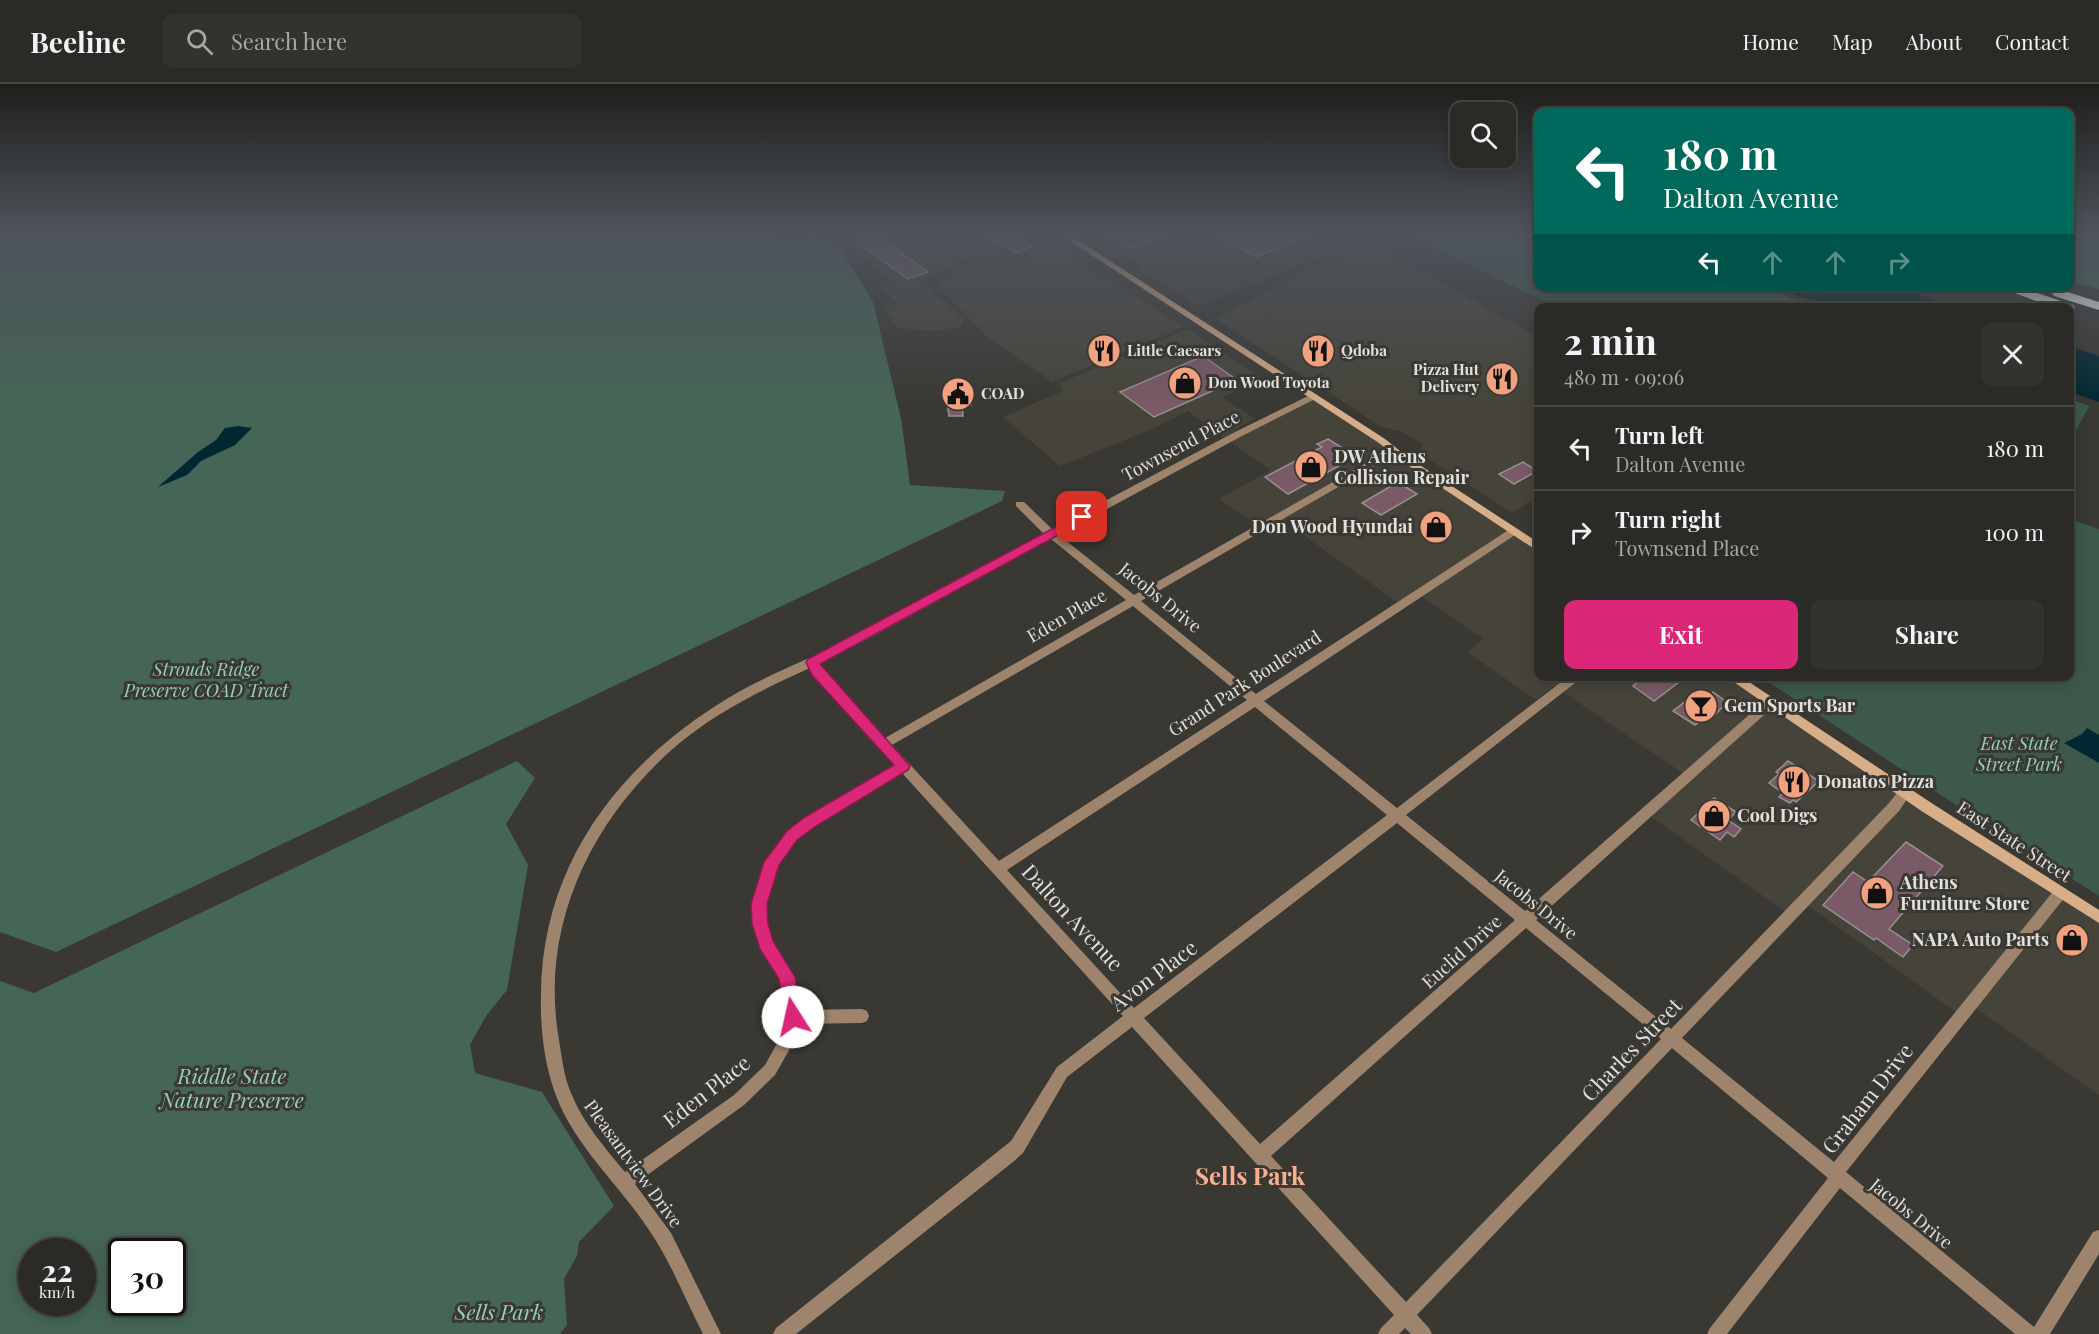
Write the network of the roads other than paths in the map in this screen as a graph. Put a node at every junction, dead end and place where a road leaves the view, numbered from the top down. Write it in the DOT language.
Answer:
graph roads {
  1 [pos="1151,291"];
  2 [pos="2018,291"];
  3 [pos="2056,291"];
  4 [pos="2055,303"];
  5 [pos="2099,305"];
  6 [pos="2074,309"];
  7 [pos="2099,317"];
  8 [pos="1312,397"];
  9 [pos="1395,451"];
  10 [pos="1020,504"];
  11 [pos="1514,531"];
  12 [pos="1052,533"];
  13 [pos="1534,545"];
  14 [pos="1134,600"];
  15 [pos="813,662"];
  16 [pos="1571,681"];
  17 [pos="1738,681"];
  18 [pos="1255,698"];
  19 [pos="1770,703"];
  20 [pos="884,744"];
  21 [pos="903,766"];
  22 [pos="1905,793"];
  23 [pos="1396,814"];
  24 [pos="998,869"];
  25 [pos="2060,893"];
  26 [pos="2099,917"];
  27 [pos="1525,920"];
  28 [pos="862,1016"];
  29 [pos="793,1017"];
  30 [pos="1135,1017"];
  31 [pos="1672,1039"];
  32 [pos="1259,1156"];
  33 [pos="1837,1176"];
  34 [pos="623,1183"];
  35 [pos="2099,1238"];
  36 [pos="1406,1315"];
  37 [pos="712,1334"];
  38 [pos="782,1334"];
  39 [pos="1388,1334"];
  40 [pos="1423,1334"];
  41 [pos="1716,1334"];
  42 [pos="2029,1334"];
  43 [pos="2040,1334"];
  1 -- 8 [label="main road"];
  2 -- 4 [label="highway"];
  3 -- 5 [label="highway"];
  6 -- 7 [label="highway"];
  8 -- 9 [label="main road"];
  8 -- 12 [label="street, Townsend Place"];
  9 -- 11 [label="main road"];
  9 -- 14 [label="street, Eden Place"];
  10 -- 12 [label="street, Jacobs Drive"];
  11 -- 13 [label="main road"];
  11 -- 18 [label="street, Grand Park Boulevard"];
  12 -- 14 [label="street, Jacobs Drive"];
  12 -- 15 [label="street, Townsend Place"];
  14 -- 18 [label="street, Jacobs Drive"];
  14 -- 20 [label="street, Eden Place"];
  15 -- 20 [label="street, Dalton Avenue"];
  15 -- 34 [label="street, Pleasantview Drive"];
  16 -- 23 [label="street, Avon Place"];
  17 -- 19 [label="main road, East State Street"];
  18 -- 23 [label="street, Jacobs Drive"];
  18 -- 24 [label="street, Grand Park Boulevard"];
  19 -- 22 [label="main road, East State Street"];
  19 -- 27 [label="street, Euclid Drive"];
  20 -- 21 [label="street, Dalton Avenue"];
  21 -- 24 [label="street, Dalton Avenue"];
  21 -- 29 [label="street, Eden Place"];
  22 -- 25 [label="main road, East State Street"];
  22 -- 31 [label="street, Charles Street"];
  23 -- 27 [label="street, Jacobs Drive"];
  23 -- 30 [label="street, Avon Place"];
  24 -- 30 [label="street, Dalton Avenue"];
  25 -- 26 [label="main road, East State Street"];
  25 -- 33 [label="street, Graham Drive"];
  27 -- 31 [label="street, Jacobs Drive"];
  27 -- 32 [label="street, Euclid Drive"];
  28 -- 29 [label="street"];
  29 -- 34 [label="street, Eden Place"];
  30 -- 32 [label="street, Dalton Avenue"];
  30 -- 38 [label="street, Avon Place"];
  31 -- 33 [label="street, Jacobs Drive"];
  31 -- 36 [label="street, Charles Street"];
  32 -- 36 [label="street, Dalton Avenue"];
  33 -- 41 [label="street, Graham Drive"];
  33 -- 42 [label="street, Jacobs Drive"];
  34 -- 37 [label="street, Pleasantview Drive"];
  35 -- 43 [label="street"];
  36 -- 39 [label="street, Charles Street"];
  36 -- 40 [label="street, Dalton Avenue"];
}
